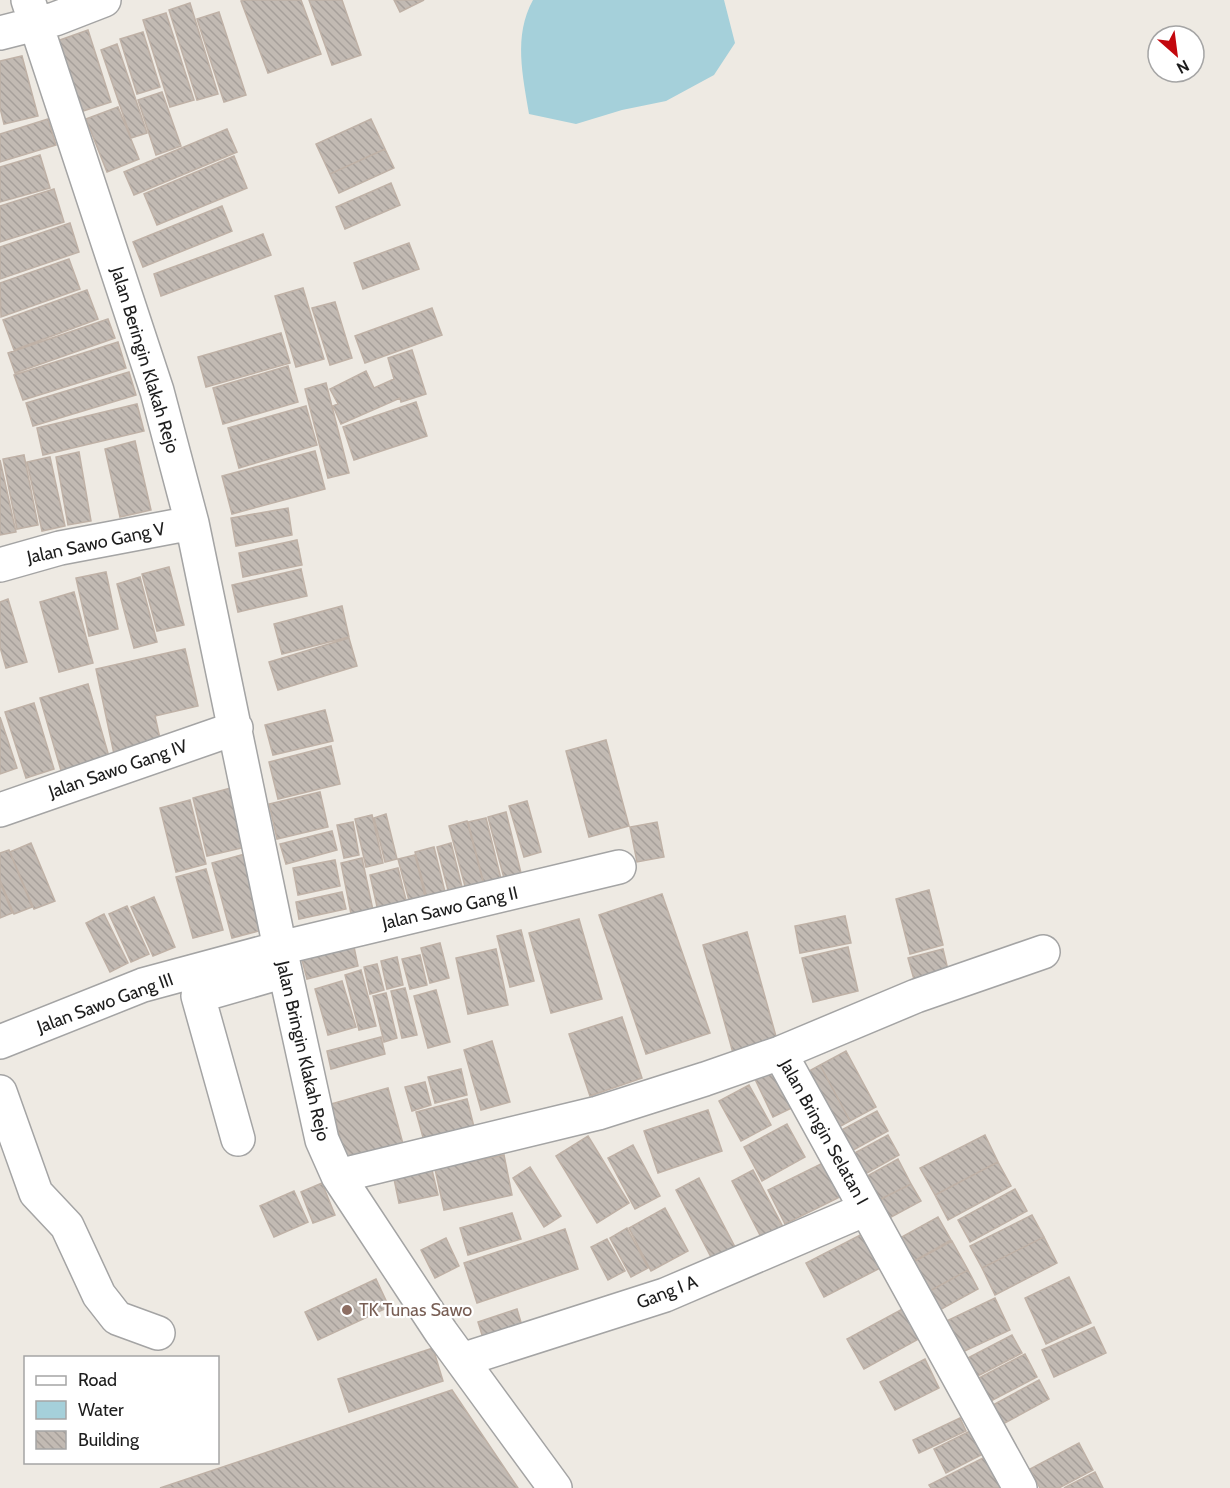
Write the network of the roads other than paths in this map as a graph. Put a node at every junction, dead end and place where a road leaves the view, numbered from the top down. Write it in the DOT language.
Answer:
graph roads {
  1 [pos="104,0"];
  2 [pos="32,12"];
  3 [pos="0,33"];
  4 [pos="192,523"];
  5 [pos="0,565"];
  6 [pos="236,728"];
  7 [pos="0,810"];
  8 [pos="619,867"];
  9 [pos="1043,952"];
  10 [pos="282,960"];
  11 [pos="0,1042"];
  12 [pos="780,1053"];
  13 [pos="0,1092"];
  14 [pos="237,1139"];
  15 [pos="338,1176"];
  16 [pos="866,1209"];
  17 [pos="158,1333"];
  18 [pos="462,1360"];
  19 [pos="555,1488"];
  20 [pos="1020,1488"];
  1 -- 2 [label="street"];
  2 -- 3 [label="street"];
  2 -- 4 [label="street, Jalan Beringin Klakah Rejo"];
  4 -- 5 [label="street, Jalan Sawo Gang V"];
  4 -- 6 [label="street, Jalan Beringin Klakah Rejo"];
  6 -- 7 [label="street, Jalan Sawo Gang IV"];
  6 -- 10 [label="street, Jalan Bringin Klakah Rejo"];
  8 -- 10 [label="street, Jalan Sawo Gang II"];
  9 -- 12 [label="street"];
  10 -- 11 [label="street, Jalan Sawo Gang III"];
  10 -- 14 [label="street"];
  10 -- 15 [label="street, Jalan Bringin Klakah Rejo"];
  12 -- 15 [label="street, Jalan Bringin Selatan I"];
  12 -- 16 [label="street, Jalan Bringin Selatan I"];
  13 -- 17 [label="street"];
  15 -- 18 [label="street, Jalan Bringin Klakah Rejo"];
  16 -- 18 [label="street, Gang I A"];
  16 -- 20 [label="street, Jalan Bringin Selatan I"];
  18 -- 19 [label="street, Jalan Bringin Klakah Rejo"];
}
